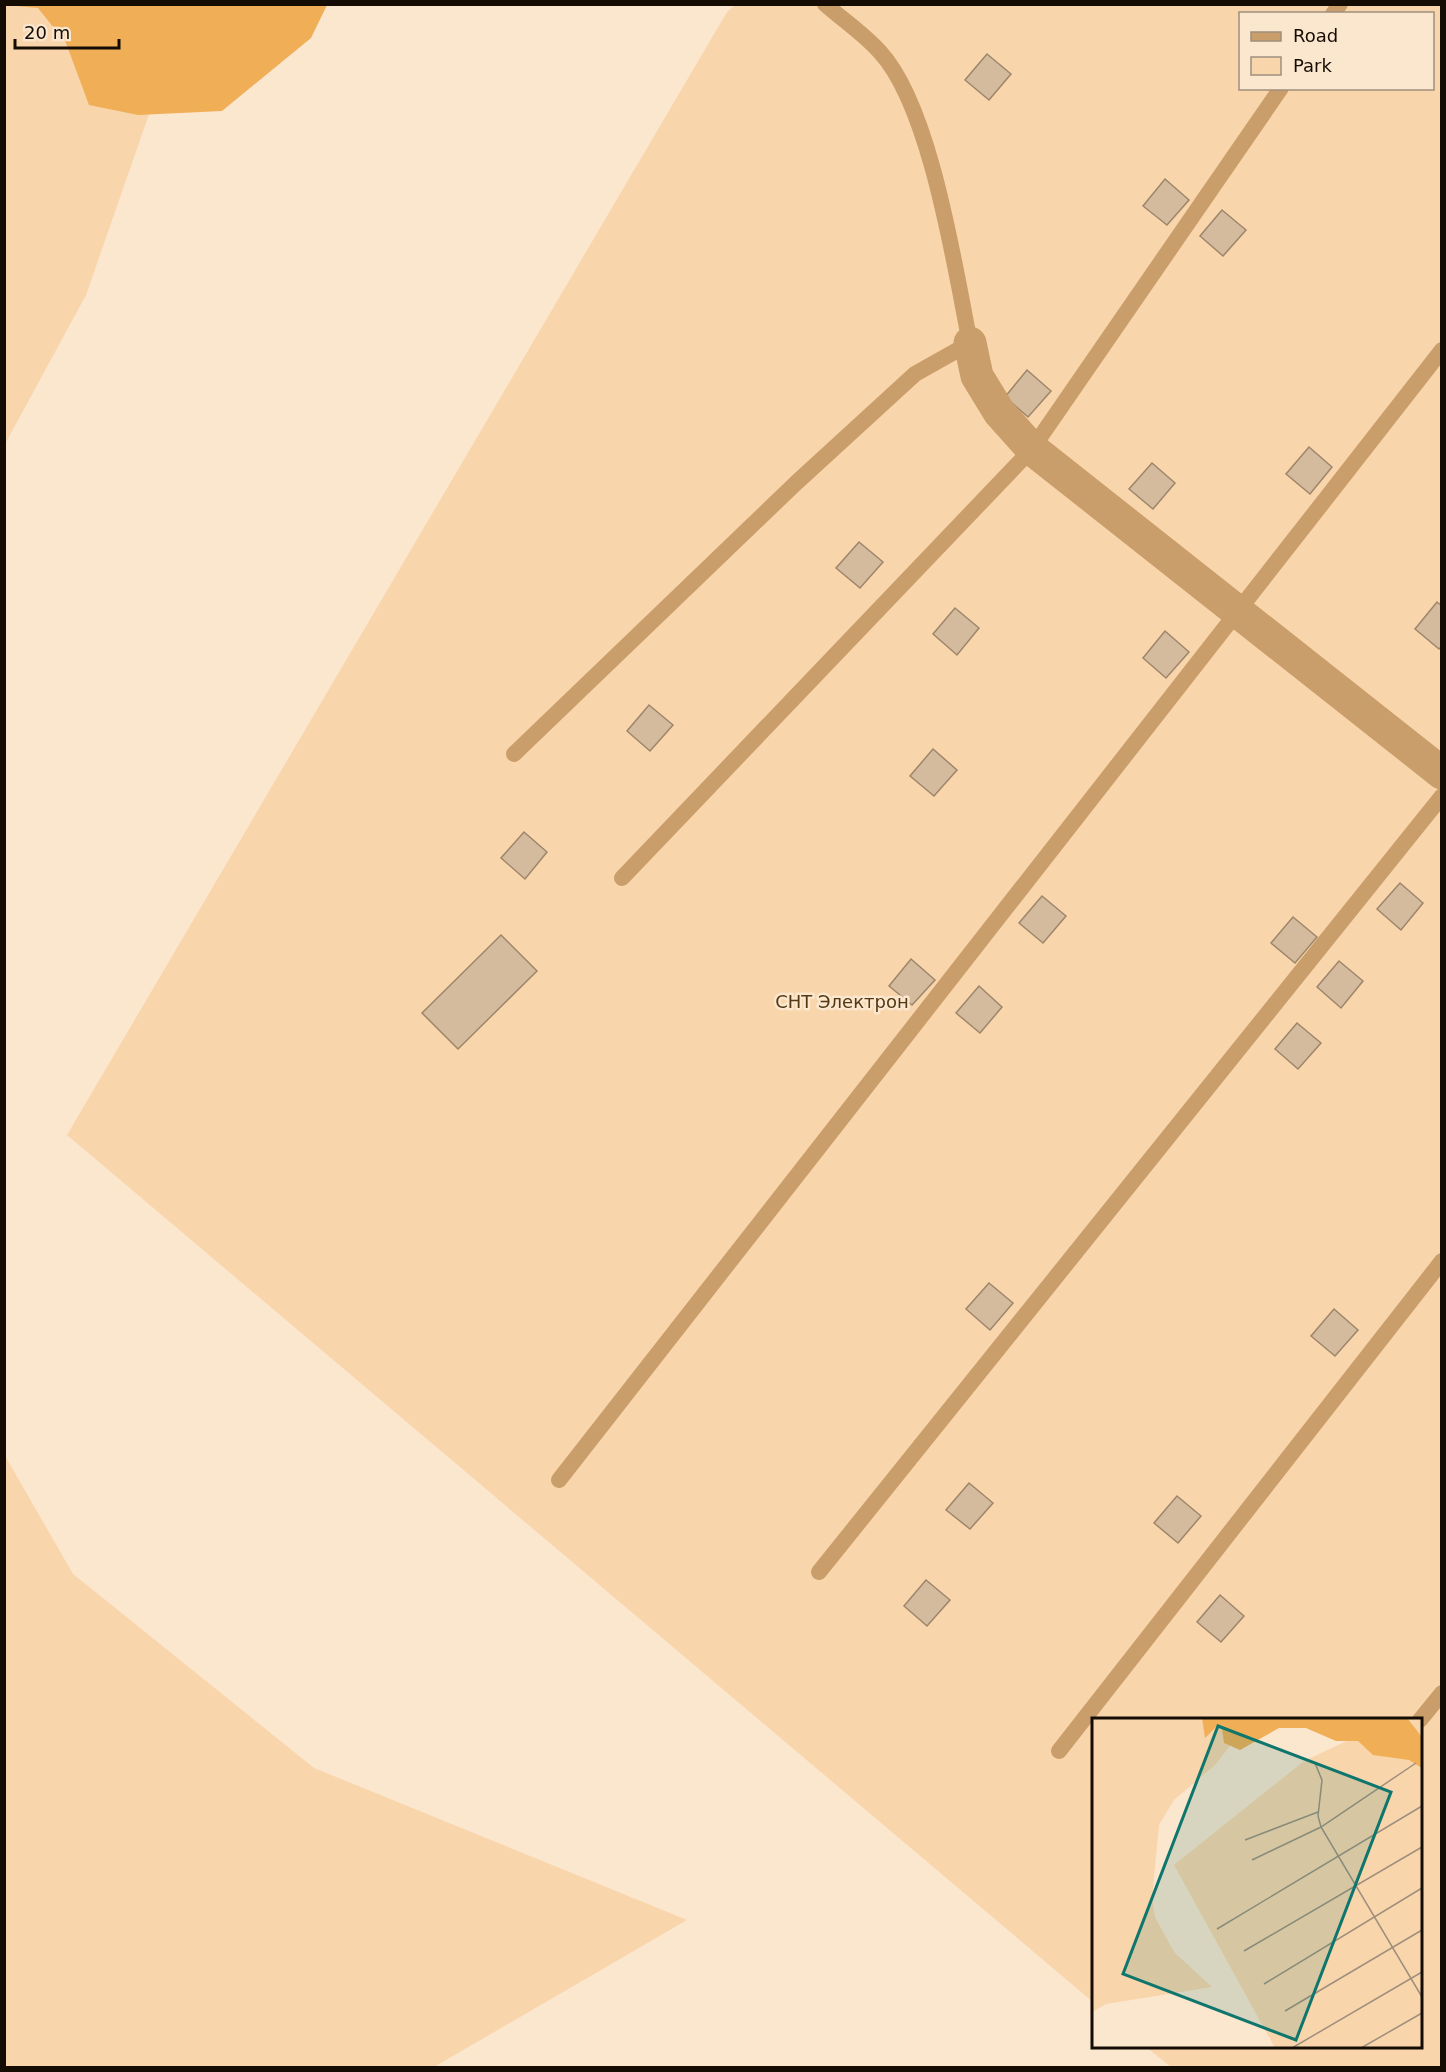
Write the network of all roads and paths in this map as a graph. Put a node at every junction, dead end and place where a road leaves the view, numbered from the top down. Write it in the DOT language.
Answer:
graph roads {
  1 [pos="825,4"];
  2 [pos="1280,90"];
  3 [pos="970,344"];
  4 [pos="1442,350"];
  5 [pos="1032,449"];
  6 [pos="1236,611"];
  7 [pos="514,754"];
  8 [pos="1442,773"];
  9 [pos="1442,796"];
  10 [pos="622,878"];
  11 [pos="1442,1261"];
  12 [pos="560,1480"];
  13 [pos="819,1572"];
  14 [pos="1442,1693"];
  15 [pos="1421,1718"];
  16 [pos="1059,1751"];
  1 -- 3 [label="lane"];
  2 -- 5 [label="lane"];
  3 -- 5 [label="street"];
  3 -- 7 [label="lane"];
  4 -- 6 [label="lane"];
  5 -- 6 [label="street"];
  5 -- 10 [label="lane"];
  6 -- 8 [label="street"];
  6 -- 12 [label="lane"];
  9 -- 13 [label="lane"];
  11 -- 16 [label="lane"];
  14 -- 15 [label="lane"];
}
